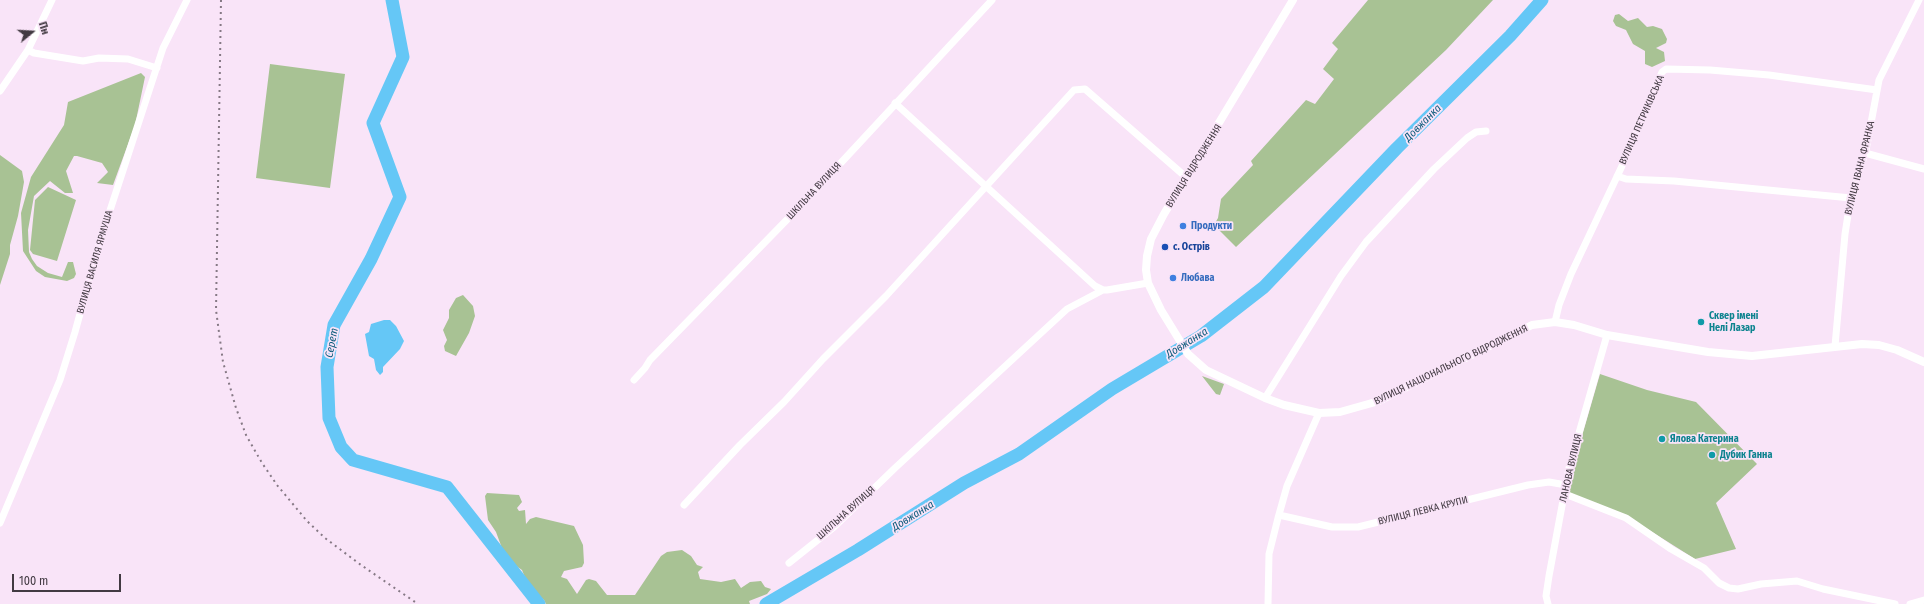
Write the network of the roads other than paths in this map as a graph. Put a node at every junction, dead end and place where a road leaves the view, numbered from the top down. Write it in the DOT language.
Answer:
graph roads {
  1 [pos="52,0"];
  2 [pos="187,0"];
  3 [pos="992,0"];
  4 [pos="1293,0"];
  5 [pos="1919,0"];
  6 [pos="28,50"];
  7 [pos="157,68"];
  8 [pos="1877,90"];
  9 [pos="0,91"];
  10 [pos="895,103"];
  11 [pos="1486,131"];
  12 [pos="1865,153"];
  13 [pos="1924,169"];
  14 [pos="1617,176"];
  15 [pos="1186,178"];
  16 [pos="987,186"];
  17 [pos="1851,198"];
  18 [pos="1148,283"];
  19 [pos="1102,290"];
  20 [pos="1555,322"];
  21 [pos="1607,335"];
  22 [pos="1835,346"];
  23 [pos="1924,362"];
  24 [pos="634,380"];
  25 [pos="1265,398"];
  26 [pos="1319,413"];
  27 [pos="1566,485"];
  28 [pos="1565,494"];
  29 [pos="684,505"];
  30 [pos="1279,515"];
  31 [pos="0,523"];
  32 [pos="789,563"];
  33 [pos="1924,600"];
  34 [pos="1268,604"];
  35 [pos="1548,604"];
  36 [pos="1895,604"];
  37 [pos="1910,604"];
  1 -- 6 [label="street"];
  2 -- 7 [label="street, ВУЛИЦЯ ВАСИЛЯ ЯРМУША"];
  3 -- 10 [label="street, ШКІЛЬНА ВУЛИЦЯ"];
  4 -- 15 [label="street, ВУЛИЦЯ ВІДРОДЖЕННЯ"];
  5 -- 8 [label="street, ВУЛИЦЯ ІВАНА ФРАНКА"];
  6 -- 7 [label="street"];
  6 -- 9 [label="street"];
  7 -- 31 [label="street, ВУЛИЦЯ ВАСИЛЯ ЯРМУША"];
  8 -- 12 [label="street, ВУЛИЦЯ ІВАНА ФРАНКА"];
  8 -- 14 [label="street, ВУЛИЦЯ ПЕТРИКІВСЬКА"];
  10 -- 16 [label="street"];
  10 -- 24 [label="street, ШКІЛЬНА ВУЛИЦЯ"];
  11 -- 25 [label="street"];
  12 -- 13 [label="street"];
  12 -- 17 [label="street, ВУЛИЦЯ ІВАНА ФРАНКА"];
  14 -- 17 [label="street"];
  14 -- 20 [label="street, ВУЛИЦЯ ПЕТРИКІВСЬКА"];
  15 -- 16 [label="street"];
  15 -- 18 [label="street, ВУЛИЦЯ ВІДРОДЖЕННЯ"];
  16 -- 19 [label="street"];
  16 -- 29 [label="street"];
  17 -- 22 [label="street, ВУЛИЦЯ ІВАНА ФРАНКА"];
  18 -- 19 [label="street, ШКІЛЬНА ВУЛИЦЯ"];
  18 -- 25 [label="street, ВУЛИЦЯ ВІДРОДЖЕННЯ"];
  19 -- 32 [label="street, ШКІЛЬНА ВУЛИЦЯ"];
  20 -- 21 [label="street, ВУЛИЦЯ НАЦІОНАЛЬНОГО ВІДРОДЖЕННЯ"];
  20 -- 26 [label="street, ВУЛИЦЯ НАЦІОНАЛЬНОГО ВІДРОДЖЕННЯ"];
  21 -- 22 [label="street, ВУЛИЦЯ НАЦІОНАЛЬНОГО ВІДРОДЖЕННЯ"];
  21 -- 27 [label="street, ЛАНОВА ВУЛИЦЯ"];
  22 -- 23 [label="street, ВУЛИЦЯ НАЦІОНАЛЬНОГО ВІДРОДЖЕННЯ"];
  25 -- 26 [label="street, ВУЛИЦЯ НАЦІОНАЛЬНОГО ВІДРОДЖЕННЯ"];
  26 -- 30 [label="street"];
  27 -- 28 [label="street, ЛАНОВА ВУЛИЦЯ"];
  27 -- 30 [label="street, ВУЛИЦЯ ЛЕВКА КРУПИ"];
  28 -- 35 [label="street, ЛАНОВА ВУЛИЦЯ"];
  28 -- 36 [label="street"];
  30 -- 34 [label="street"];
  33 -- 37 [label="street"];
}
